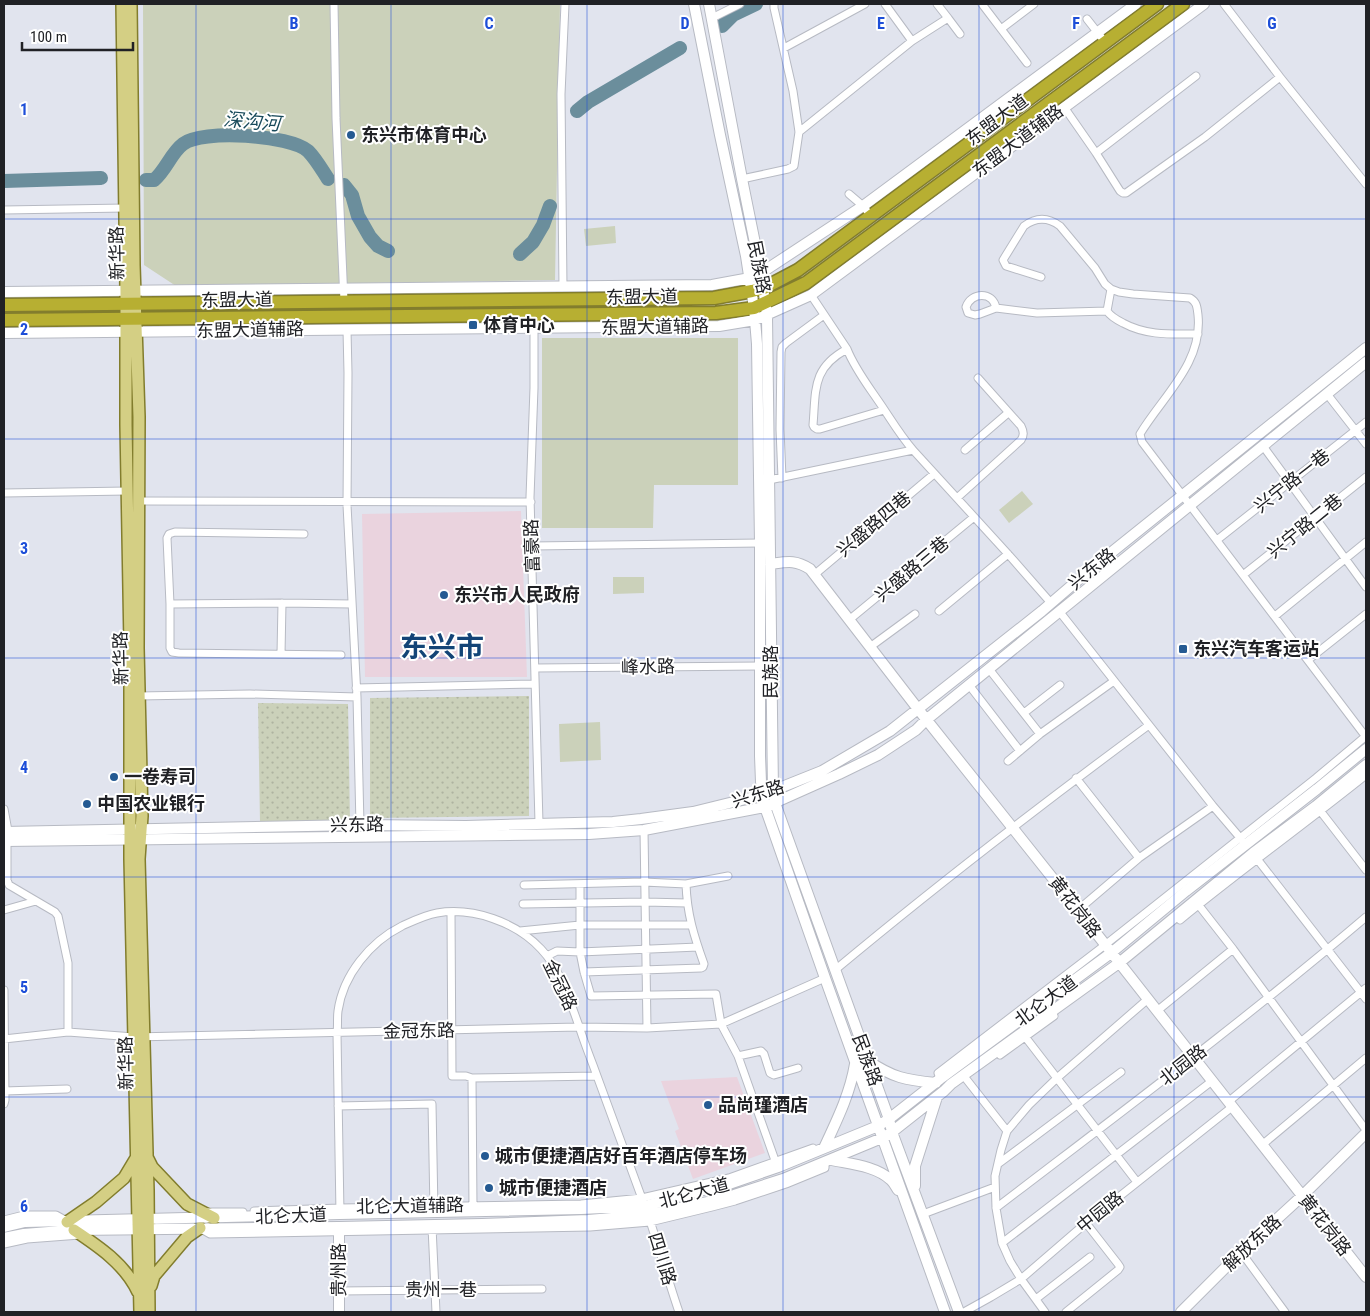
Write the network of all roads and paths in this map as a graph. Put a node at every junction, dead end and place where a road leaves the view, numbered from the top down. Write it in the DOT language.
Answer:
graph roads {
  1 [pos="122,4"];
  2 [pos="131,4"];
  3 [pos="334,4"];
  4 [pos="565,4"];
  5 [pos="694,4"];
  6 [pos="709,4"];
  7 [pos="740,4"];
  8 [pos="774,4"];
  9 [pos="865,4"];
  10 [pos="885,4"];
  11 [pos="937,4"];
  12 [pos="982,4"];
  13 [pos="1034,4"];
  14 [pos="1136,4"];
  15 [pos="1157,4"];
  16 [pos="1183,4"];
  17 [pos="1204,4"];
  18 [pos="1224,4"];
  19 [pos="712,18"];
  20 [pos="948,18"];
  21 [pos="1086,19"];
  22 [pos="1001,29"];
  23 [pos="960,34"];
  24 [pos="1101,37"];
  25 [pos="912,41"];
  26 [pos="784,48"];
  27 [pos="1027,63"];
  28 [pos="1196,76"];
  29 [pos="1280,77"];
  30 [pos="1064,107"];
  31 [pos="799,132"];
  32 [pos="1096,153"];
  33 [pos="742,180"];
  34 [pos="1366,184"];
  35 [pos="849,194"];
  36 [pos="125,208"];
  37 [pos="4,210"];
  38 [pos="867,211"];
  39 [pos="762,273"];
  40 [pos="1041,277"];
  41 [pos="750,278"];
  42 [pos="650,285"];
  43 [pos="563,287"];
  44 [pos="1111,289"];
  45 [pos="758,290"];
  46 [pos="4,292"];
  47 [pos="344,295"];
  48 [pos="811,295"];
  49 [pos="131,297"];
  50 [pos="650,298"];
  51 [pos="4,305"];
  52 [pos="996,308"];
  53 [pos="1107,311"];
  54 [pos="760,312"];
  55 [pos="824,315"];
  56 [pos="4,320"];
  57 [pos="131,325"];
  58 [pos="534,328"];
  59 [pos="347,330"];
  60 [pos="4,333"];
  61 [pos="1198,334"];
  62 [pos="1366,348"];
  63 [pos="847,349"];
  64 [pos="1366,362"];
  65 [pos="978,378"];
  66 [pos="1327,394"];
  67 [pos="884,410"];
  68 [pos="1008,413"];
  69 [pos="1366,422"];
  70 [pos="1356,430"];
  71 [pos="1366,444"];
  72 [pos="1262,446"];
  73 [pos="913,450"];
  74 [pos="965,450"];
  75 [pos="934,474"];
  76 [pos="1366,477"];
  77 [pos="782,478"];
  78 [pos="769,480"];
  79 [pos="1289,483"];
  80 [pos="127,491"];
  81 [pos="4,493"];
  82 [pos="1183,496"];
  83 [pos="957,498"];
  84 [pos="139,501"];
  85 [pos="347,502"];
  86 [pos="530,502"];
  87 [pos="1190,505"];
  88 [pos="974,517"];
  89 [pos="1315,518"];
  90 [pos="304,534"];
  91 [pos="1217,540"];
  92 [pos="1366,542"];
  93 [pos="760,543"];
  94 [pos="532,546"];
  95 [pos="1008,554"];
  96 [pos="1345,559"];
  97 [pos="770,564"];
  98 [pos="814,574"];
  99 [pos="1243,575"];
  100 [pos="1366,587"];
  101 [pos="282,603"];
  102 [pos="1051,603"];
  103 [pos="170,604"];
  104 [pos="352,604"];
  105 [pos="939,612"];
  106 [pos="1059,612"];
  107 [pos="915,614"];
  108 [pos="1366,614"];
  109 [pos="1275,616"];
  110 [pos="850,620"];
  111 [pos="870,647"];
  112 [pos="281,654"];
  113 [pos="340,655"];
  114 [pos="1308,660"];
  115 [pos="761,666"];
  116 [pos="535,668"];
  117 [pos="989,669"];
  118 [pos="1114,682"];
  119 [pos="535,684"];
  120 [pos="969,685"];
  121 [pos="1060,685"];
  122 [pos="356,688"];
  123 [pos="139,696"];
  124 [pos="357,697"];
  125 [pos="918,709"];
  126 [pos="1024,712"];
  127 [pos="926,720"];
  128 [pos="1149,725"];
  129 [pos="1040,734"];
  130 [pos="1366,737"];
  131 [pos="1366,749"];
  132 [pos="1020,751"];
  133 [pos="1008,761"];
  134 [pos="1366,765"];
  135 [pos="1366,775"];
  136 [pos="1076,778"];
  137 [pos="768,793"];
  138 [pos="775,803"];
  139 [pos="1213,806"];
  140 [pos="765,807"];
  141 [pos="1318,809"];
  142 [pos="4,810"];
  143 [pos="539,823"];
  144 [pos="360,824"];
  145 [pos="1013,828"];
  146 [pos="644,830"];
  147 [pos="135,834"];
  148 [pos="6,836"];
  149 [pos="1242,841"];
  150 [pos="1254,856"];
  151 [pos="1139,858"];
  152 [pos="1366,870"];
  153 [pos="728,876"];
  154 [pos="644,882"];
  155 [pos="580,884"];
  156 [pos="686,884"];
  157 [pos="524,885"];
  158 [pos="36,901"];
  159 [pos="645,902"];
  160 [pos="1196,902"];
  161 [pos="687,903"];
  162 [pos="523,904"];
  163 [pos="580,904"];
  164 [pos="4,910"];
  165 [pos="1078,910"];
  166 [pos="451,912"];
  167 [pos="1366,917"];
  168 [pos="580,925"];
  169 [pos="645,925"];
  170 [pos="691,925"];
  171 [pos="520,931"];
  172 [pos="698,947"];
  173 [pos="646,949"];
  174 [pos="1108,949"];
  175 [pos="1233,949"];
  176 [pos="1328,950"];
  177 [pos="580,952"];
  178 [pos="547,956"];
  179 [pos="1120,965"];
  180 [pos="646,969"];
  181 [pos="835,970"];
  182 [pos="584,972"];
  183 [pos="825,978"];
  184 [pos="4,990"];
  185 [pos="1365,993"];
  186 [pos="646,994"];
  187 [pos="1269,998"];
  188 [pos="1148,999"];
  189 [pos="1156,1011"];
  190 [pos="721,1024"];
  191 [pos="579,1028"];
  192 [pos="647,1028"];
  193 [pos="452,1030"];
  194 [pos="68,1032"];
  195 [pos="337,1033"];
  196 [pos="1023,1034"];
  197 [pos="139,1036"];
  198 [pos="4,1039"];
  199 [pos="1302,1042"];
  200 [pos="738,1056"];
  201 [pos="1193,1057"];
  202 [pos="1366,1058"];
  203 [pos="867,1060"];
  204 [pos="856,1063"];
  205 [pos="798,1068"];
  206 [pos="1121,1072"];
  207 [pos="597,1076"];
  208 [pos="964,1077"];
  209 [pos="472,1078"];
  210 [pos="1057,1078"];
  211 [pos="938,1081"];
  212 [pos="1212,1081"];
  213 [pos="1334,1086"];
  214 [pos="68,1089"];
  215 [pos="4,1091"];
  216 [pos="940,1094"];
  217 [pos="4,1104"];
  218 [pos="1078,1104"];
  219 [pos="1230,1104"];
  220 [pos="338,1106"];
  221 [pos="889,1120"];
  222 [pos="878,1126"];
  223 [pos="1098,1130"];
  224 [pos="1007,1131"];
  225 [pos="1366,1131"];
  226 [pos="892,1132"];
  227 [pos="882,1138"];
  228 [pos="1262,1145"];
  229 [pos="822,1148"];
  230 [pos="142,1155"];
  231 [pos="1116,1155"];
  232 [pos="828,1161"];
  233 [pos="777,1164"];
  234 [pos="998,1164"];
  235 [pos="1137,1182"];
  236 [pos="995,1187"];
  237 [pos="915,1194"];
  238 [pos="1302,1196"];
  239 [pos="904,1198"];
  240 [pos="473,1208"];
  241 [pos="996,1208"];
  242 [pos="434,1209"];
  243 [pos="646,1210"];
  244 [pos="340,1211"];
  245 [pos="202,1212"];
  246 [pos="923,1214"];
  247 [pos="173,1218"];
  248 [pos="214,1218"];
  249 [pos="4,1220"];
  250 [pos="1086,1223"];
  251 [pos="143,1224"];
  252 [pos="4,1227"];
  253 [pos="200,1228"];
  254 [pos="432,1228"];
  255 [pos="74,1229"];
  256 [pos="339,1230"];
  257 [pos="4,1238"];
  258 [pos="1002,1243"];
  259 [pos="4,1244"];
  260 [pos="1241,1252"];
  261 [pos="1090,1257"];
  262 [pos="1366,1277"];
  263 [pos="1021,1278"];
  264 [pos="542,1289"];
  265 [pos="436,1290"];
  266 [pos="339,1291"];
  267 [pos="144,1297"];
  268 [pos="1036,1299"];
  269 [pos="140,1312"];
  270 [pos="149,1312"];
  271 [pos="339,1312"];
  272 [pos="436,1312"];
  273 [pos="679,1312"];
  274 [pos="945,1312"];
  275 [pos="959,1312"];
  276 [pos="964,1312"];
  277 [pos="1045,1312"];
  278 [pos="1066,1312"];
  279 [pos="1181,1312"];
  280 [pos="1285,1312"];
  1 -- 36 [label="main road, 新华路"];
  2 -- 49 [label="main road, 新华路"];
  3 -- 47 [label="street"];
  4 -- 43 [label="street"];
  5 -- 41 [label="main road, 民族路"];
  6 -- 19 [label="main road, 民族路"];
  7 -- 19 [label="street"];
  8 -- 26 [label="street"];
  9 -- 26 [label="street"];
  10 -- 25 [label="street"];
  11 -- 20 [label="street"];
  12 -- 22 [label="street"];
  13 -- 22 [label="street"];
  14 -- 24 [label="main road"];
  15 -- 24 [label="highway, 东盟大道"];
  16 -- 54 [label="highway, 东盟大道"];
  17 -- 30 [label="main road, 东盟大道辅路"];
  18 -- 29 [label="street"];
  19 -- 33 [label="main road, 民族路"];
  20 -- 23 [label="street"];
  20 -- 25 [label="street"];
  21 -- 24 [label="street"];
  22 -- 27 [label="street"];
  24 -- 38 [label="highway, 东盟大道"];
  25 -- 31 [label="street"];
  26 -- 31 [label="street"];
  28 -- 32 [label="street"];
  29 -- 32 [label="street"];
  29 -- 34 [label="street"];
  30 -- 32 [label="street"];
  30 -- 48 [label="main road, 东盟大道辅路"];
  31 -- 33 [label="street"];
  33 -- 39 [label="main road, 民族路"];
  35 -- 38 [label="street"];
  36 -- 37 [label="street"];
  36 -- 49 [label="main road, 新华路"];
  38 -- 39 [label="main road"];
  38 -- 45 [label="highway, 东盟大道"];
  39 -- 41 [label="main road"];
  39 -- 45 [label="main road, 民族路"];
  40 -- 44 [label="street"];
  41 -- 42 [label="main road"];
  41 -- 45 [label="main road, 民族路"];
  42 -- 43 [label="main road"];
  42 -- 50 [label="street"];
  43 -- 47 [label="main road"];
  44 -- 53 [label="street"];
  44 -- 61 [label="street"];
  45 -- 50 [label="highway, 东盟大道"];
  45 -- 54 [label="main road, 民族路"];
  46 -- 49 [label="main road"];
  47 -- 49 [label="highway, 东盟大道"];
  47 -- 50 [label="highway, 东盟大道"];
  48 -- 54 [label="main road, 东盟大道辅路"];
  48 -- 55 [label="street"];
  49 -- 51 [label="highway, 东盟大道"];
  49 -- 57 [label="main road, 新华路"];
  52 -- 53 [label="street"];
  53 -- 61 [label="street"];
  54 -- 57 [label="highway, 东盟大道"];
  54 -- 58 [label="main road, 东盟大道辅路"];
  54 -- 78 [label="main road, 民族路"];
  54 -- 93 [label="main road, 民族路"];
  55 -- 63 [label="street"];
  55 -- 77 [label="street"];
  56 -- 57 [label="highway, 东盟大道"];
  57 -- 59 [label="main road, 东盟大道辅路"];
  57 -- 60 [label="main road, 东盟大道辅路"];
  57 -- 80 [label="main road, 新华路"];
  57 -- 84 [label="main road, 新华路"];
  58 -- 59 [label="main road, 东盟大道辅路"];
  58 -- 86 [label="street, 富豪路"];
  59 -- 85 [label="street"];
  61 -- 82 [label="street"];
  62 -- 82 [label="main road, 兴东路"];
  63 -- 67 [label="street"];
  63 -- 67 [label="street"];
  64 -- 66 [label="main road, 兴东路"];
  65 -- 68 [label="street"];
  66 -- 70 [label="street"];
  66 -- 72 [label="main road, 兴东路"];
  67 -- 73 [label="street"];
  68 -- 74 [label="street"];
  68 -- 83 [label="street"];
  69 -- 70 [label="street, 兴宁路一巷"];
  70 -- 71 [label="street"];
  70 -- 79 [label="street, 兴宁路一巷"];
  72 -- 79 [label="street"];
  72 -- 87 [label="main road, 兴东路"];
  73 -- 75 [label="street"];
  73 -- 77 [label="street"];
  75 -- 83 [label="street"];
  75 -- 98 [label="street, 兴盛路四巷"];
  76 -- 89 [label="street, 兴宁路二巷"];
  77 -- 78 [label="street"];
  78 -- 97 [label="main road, 民族路"];
  79 -- 89 [label="street"];
  79 -- 91 [label="street, 兴宁路一巷"];
  80 -- 81 [label="street"];
  80 -- 147 [label="main road, 新华路"];
  82 -- 87 [label="street"];
  82 -- 102 [label="main road, 兴东路"];
  83 -- 88 [label="street"];
  84 -- 85 [label="street"];
  84 -- 123 [label="main road, 新华路"];
  85 -- 86 [label="street"];
  85 -- 104 [label="street"];
  86 -- 94 [label="street, 富豪路"];
  87 -- 91 [label="street"];
  87 -- 106 [label="main road, 兴东路"];
  88 -- 95 [label="street"];
  88 -- 110 [label="street, 兴盛路三巷"];
  89 -- 96 [label="street"];
  89 -- 99 [label="street, 兴宁路二巷"];
  90 -- 103 [label="street"];
  91 -- 99 [label="street"];
  92 -- 96 [label="street"];
  93 -- 94 [label="street"];
  93 -- 115 [label="main road, 民族路"];
  94 -- 116 [label="street, 富豪路"];
  95 -- 102 [label="street"];
  95 -- 105 [label="street"];
  96 -- 100 [label="street"];
  96 -- 109 [label="street"];
  97 -- 98 [label="main road, 黄花岗路"];
  97 -- 137 [label="main road, 民族路"];
  98 -- 110 [label="main road, 黄花岗路"];
  99 -- 109 [label="street"];
  101 -- 103 [label="street"];
  101 -- 104 [label="street"];
  101 -- 112 [label="street"];
  102 -- 125 [label="main road, 兴东路"];
  103 -- 112 [label="street"];
  104 -- 122 [label="street"];
  106 -- 117 [label="main road, 兴东路"];
  106 -- 118 [label="street"];
  107 -- 111 [label="street"];
  108 -- 114 [label="street"];
  109 -- 114 [label="street"];
  110 -- 111 [label="main road, 黄花岗路"];
  111 -- 125 [label="main road, 黄花岗路"];
  112 -- 113 [label="street"];
  114 -- 130 [label="street"];
  115 -- 116 [label="street, 峰水路"];
  115 -- 137 [label="main road, 民族路"];
  116 -- 119 [label="street, 富豪路"];
  117 -- 120 [label="main road, 兴东路"];
  117 -- 126 [label="street"];
  118 -- 128 [label="street"];
  118 -- 129 [label="street"];
  119 -- 122 [label="street"];
  119 -- 143 [label="street, 富豪路"];
  120 -- 127 [label="main road, 兴东路"];
  120 -- 132 [label="street"];
  121 -- 126 [label="street"];
  122 -- 124 [label="street"];
  123 -- 124 [label="street"];
  123 -- 147 [label="main road, 新华路"];
  124 -- 144 [label="street"];
  125 -- 127 [label="main road, 黄花岗路"];
  125 -- 137 [label="main road, 兴东路"];
  126 -- 129 [label="street"];
  127 -- 138 [label="main road, 兴东路"];
  127 -- 145 [label="main road, 黄花岗路"];
  128 -- 136 [label="street"];
  128 -- 139 [label="street"];
  129 -- 132 [label="street"];
  130 -- 149 [label="street"];
  131 -- 149 [label="main road, 北仑大道"];
  132 -- 133 [label="street"];
  134 -- 141 [label="main road, 北仑大道"];
  135 -- 141 [label="street"];
  136 -- 145 [label="street"];
  136 -- 151 [label="street"];
  137 -- 138 [label="main road, 民族路"];
  137 -- 140 [label="main road, 民族路"];
  137 -- 143 [label="main road, 兴东路"];
  138 -- 140 [label="main road, 兴东路"];
  138 -- 181 [label="main road, 民族路"];
  139 -- 149 [label="street"];
  139 -- 151 [label="street"];
  140 -- 146 [label="main road, 兴东路"];
  140 -- 183 [label="main road, 民族路"];
  141 -- 150 [label="main road, 北仑大道"];
  141 -- 152 [label="street"];
  142 -- 148 [label="street"];
  143 -- 144 [label="main road, 兴东路"];
  144 -- 147 [label="main road, 兴东路"];
  145 -- 165 [label="main road, 黄花岗路"];
  145 -- 181 [label="street"];
  146 -- 147 [label="main road, 兴东路"];
  146 -- 154 [label="street"];
  147 -- 148 [label="main road, 兴东路"];
  147 -- 197 [label="main road, 新华路"];
  148 -- 158 [label="street"];
  149 -- 174 [label="main road, 北仑大道"];
  150 -- 160 [label="main road, 北仑大道"];
  150 -- 176 [label="street"];
  151 -- 165 [label="street"];
  153 -- 156 [label="street"];
  154 -- 155 [label="street"];
  154 -- 156 [label="street"];
  154 -- 159 [label="street"];
  155 -- 157 [label="street"];
  155 -- 163 [label="street"];
  156 -- 161 [label="street"];
  158 -- 164 [label="street"];
  158 -- 194 [label="street"];
  159 -- 161 [label="street"];
  159 -- 163 [label="street"];
  159 -- 169 [label="street"];
  160 -- 175 [label="street"];
  160 -- 179 [label="main road, 北仑大道"];
  161 -- 170 [label="street"];
  162 -- 163 [label="street"];
  163 -- 168 [label="street"];
  165 -- 174 [label="main road, 黄花岗路"];
  166 -- 171 [label="street, 金冠路"];
  166 -- 193 [label="street"];
  166 -- 195 [label="street, 金冠路"];
  167 -- 176 [label="street, 北园路"];
  168 -- 169 [label="street"];
  168 -- 171 [label="street"];
  168 -- 177 [label="street"];
  169 -- 170 [label="street"];
  169 -- 173 [label="street"];
  170 -- 172 [label="street"];
  171 -- 178 [label="street, 金冠路"];
  172 -- 173 [label="street"];
  172 -- 180 [label="street"];
  173 -- 177 [label="street"];
  173 -- 180 [label="street"];
  174 -- 179 [label="main road, 黄花岗路"];
  174 -- 211 [label="main road, 北仑大道"];
  175 -- 187 [label="street"];
  175 -- 189 [label="street"];
  176 -- 185 [label="street"];
  176 -- 187 [label="street, 北园路"];
  177 -- 178 [label="street"];
  177 -- 182 [label="street"];
  178 -- 191 [label="street, 金冠路"];
  179 -- 188 [label="main road, 黄花岗路"];
  179 -- 196 [label="main road, 北仑大道"];
  180 -- 182 [label="street"];
  180 -- 186 [label="street"];
  181 -- 203 [label="main road, 民族路"];
  182 -- 186 [label="street"];
  183 -- 190 [label="street, 金冠东路"];
  183 -- 204 [label="main road, 民族路"];
  184 -- 198 [label="street"];
  185 -- 199 [label="street, 中园路"];
  186 -- 190 [label="street"];
  186 -- 192 [label="street"];
  187 -- 199 [label="street"];
  187 -- 201 [label="street, 北园路"];
  188 -- 189 [label="main road, 黄花岗路"];
  188 -- 210 [label="street"];
  189 -- 201 [label="main road, 黄花岗路"];
  190 -- 192 [label="street, 金冠东路"];
  190 -- 200 [label="street"];
  191 -- 192 [label="street, 金冠东路"];
  191 -- 193 [label="street, 金冠东路"];
  191 -- 207 [label="street, 金冠路"];
  193 -- 195 [label="street, 金冠东路"];
  193 -- 209 [label="street"];
  194 -- 197 [label="street, 金冠东路"];
  194 -- 198 [label="street, 金冠东路"];
  195 -- 197 [label="street, 金冠东路"];
  195 -- 220 [label="street, 金冠路"];
  196 -- 208 [label="main road, 北仑大道"];
  196 -- 210 [label="street"];
  197 -- 230 [label="main road, 新华路"];
  198 -- 215 [label="street"];
  199 -- 213 [label="street"];
  199 -- 219 [label="street, 中园路"];
  200 -- 205 [label="street"];
  200 -- 233 [label="street"];
  201 -- 212 [label="main road, 黄花岗路"];
  201 -- 223 [label="street, 北园路"];
  202 -- 213 [label="street"];
  203 -- 211 [label="main road"];
  203 -- 221 [label="main road, 民族路"];
  204 -- 222 [label="main road, 民族路"];
  204 -- 229 [label="main road"];
  206 -- 218 [label="street"];
  207 -- 209 [label="street"];
  207 -- 243 [label="street, 金冠路"];
  208 -- 216 [label="main road, 北仑大道"];
  208 -- 224 [label="street"];
  209 -- 240 [label="street"];
  210 -- 218 [label="street"];
  210 -- 224 [label="street"];
  211 -- 221 [label="main road, 北仑大道"];
  212 -- 219 [label="main road, 黄花岗路"];
  212 -- 231 [label="street"];
  213 -- 225 [label="street"];
  213 -- 228 [label="street"];
  214 -- 215 [label="street"];
  215 -- 217 [label="street"];
  216 -- 226 [label="main road, 北仑大道"];
  216 -- 237 [label="main road"];
  218 -- 223 [label="street"];
  218 -- 234 [label="street"];
  219 -- 228 [label="main road, 黄花岗路"];
  219 -- 235 [label="street, 中园路"];
  220 -- 242 [label="street"];
  220 -- 244 [label="street, 金冠路"];
  221 -- 222 [label="main road, 北仑大道"];
  221 -- 226 [label="main road, 民族路"];
  222 -- 227 [label="main road, 民族路"];
  222 -- 229 [label="main road, 北仑大道"];
  223 -- 231 [label="street"];
  223 -- 241 [label="street, 北园路"];
  224 -- 234 [label="street"];
  225 -- 238 [label="main road, 解放东路"];
  226 -- 227 [label="main road, 北仑大道"];
  226 -- 237 [label="main road, 民族路"];
  227 -- 232 [label="main road, 北仑大道"];
  227 -- 239 [label="main road, 民族路"];
  228 -- 238 [label="main road, 黄花岗路"];
  229 -- 233 [label="main road, 北仑大道"];
  230 -- 245 [label="main road"];
  230 -- 251 [label="main road, 新华路"];
  230 -- 255 [label="main road"];
  231 -- 235 [label="street"];
  231 -- 258 [label="street"];
  232 -- 239 [label="main road"];
  232 -- 243 [label="main road, 北仑大道"];
  233 -- 243 [label="main road, 北仑大道"];
  234 -- 236 [label="street"];
  235 -- 250 [label="street, 中园路"];
  236 -- 241 [label="street"];
  236 -- 246 [label="street"];
  237 -- 246 [label="main road, 民族路"];
  238 -- 260 [label="main road, 解放东路"];
  238 -- 262 [label="main road, 黄花岗路"];
  239 -- 274 [label="main road, 民族路"];
  240 -- 242 [label="main road, 北仑大道"];
  240 -- 243 [label="main road, 北仑大道"];
  241 -- 258 [label="street"];
  242 -- 244 [label="main road, 北仑大道"];
  243 -- 254 [label="main road, 北仑大道"];
  243 -- 273 [label="street, 四川路"];
  244 -- 245 [label="street, 北仑大道辅路"];
  244 -- 248 [label="main road, 北仑大道"];
  245 -- 247 [label="street, 北仑大道辅路"];
  245 -- 248 [label="main road"];
  246 -- 275 [label="main road, 民族路"];
  247 -- 248 [label="main road, 北仑大道"];
  247 -- 251 [label="main road, 北仑大道"];
  249 -- 255 [label="street"];
  250 -- 263 [label="street, 中园路"];
  250 -- 278 [label="street"];
  251 -- 253 [label="main road, 北仑大道"];
  251 -- 255 [label="main road, 北仑大道"];
  251 -- 255 [label="main road, 北仑大道"];
  251 -- 267 [label="main road, 新华路"];
  252 -- 255 [label="main road, 北仑大道"];
  253 -- 256 [label="main road, 北仑大道"];
  253 -- 267 [label="main road"];
  254 -- 256 [label="main road, 北仑大道"];
  254 -- 265 [label="street"];
  255 -- 257 [label="main road, 北仑大道"];
  255 -- 259 [label="street"];
  255 -- 267 [label="main road"];
  256 -- 266 [label="main road, 贵州路"];
  258 -- 263 [label="street"];
  260 -- 279 [label="main road, 解放东路"];
  260 -- 280 [label="street"];
  261 -- 268 [label="street"];
  263 -- 268 [label="street"];
  263 -- 276 [label="street, 中园路"];
  264 -- 265 [label="street, 贵州一巷"];
  265 -- 266 [label="street, 贵州一巷"];
  265 -- 272 [label="street"];
  266 -- 271 [label="main road, 贵州路"];
  267 -- 269 [label="main road, 新华路"];
  267 -- 270 [label="main road, 新华路"];
  268 -- 277 [label="street"];
}
